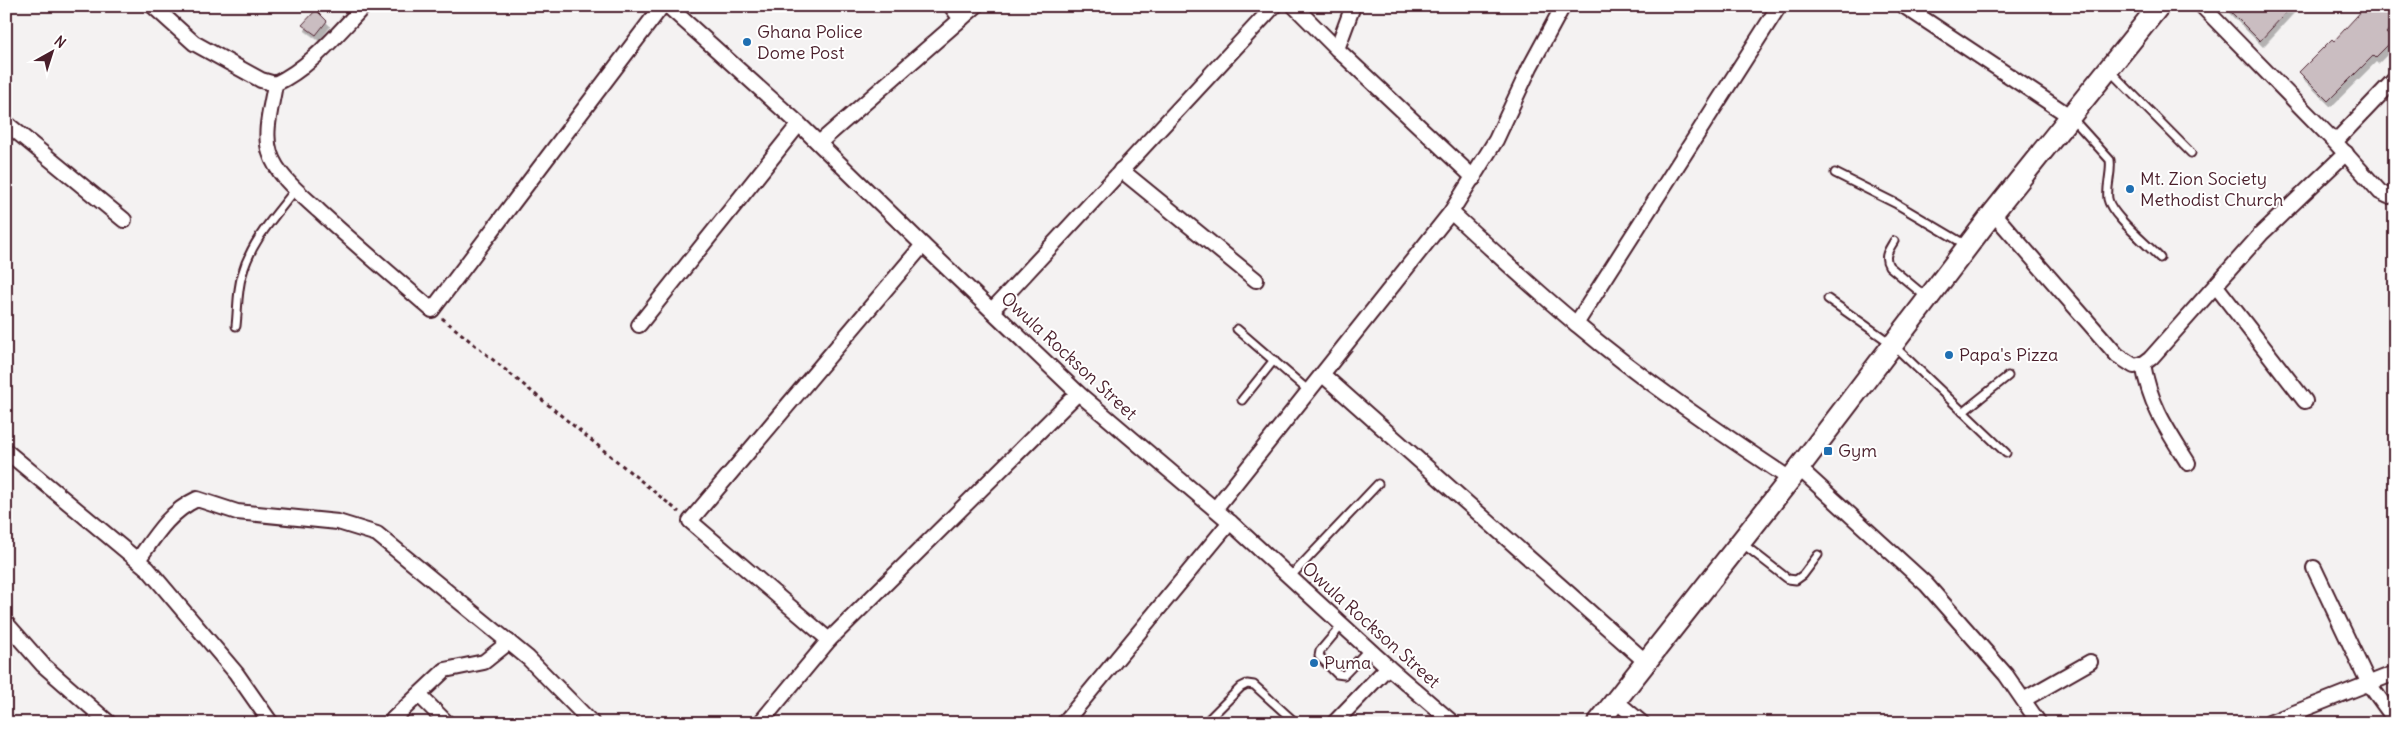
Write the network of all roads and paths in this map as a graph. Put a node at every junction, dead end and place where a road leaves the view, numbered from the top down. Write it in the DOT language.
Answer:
graph roads {
  1 [pos="153,6"];
  2 [pos="364,6"];
  3 [pos="662,6"];
  4 [pos="668,6"];
  5 [pos="951,6"];
  6 [pos="976,6"];
  7 [pos="1274,6"];
  8 [pos="1294,6"];
  9 [pos="1353,6"];
  10 [pos="1563,6"];
  11 [pos="1779,6"];
  12 [pos="1904,6"];
  13 [pos="2159,6"];
  14 [pos="2202,6"];
  15 [pos="961,20"];
  16 [pos="1337,50"];
  17 [pos="2109,70"];
  18 [pos="2395,79"];
  19 [pos="275,84"];
  20 [pos="2071,117"];
  21 [pos="6,123"];
  22 [pos="799,124"];
  23 [pos="2336,142"];
  24 [pos="819,143"];
  25 [pos="2346,153"];
  26 [pos="2191,154"];
  27 [pos="1121,170"];
  28 [pos="1835,173"];
  29 [pos="1474,178"];
  30 [pos="296,189"];
  31 [pos="2395,194"];
  32 [pos="1451,212"];
  33 [pos="1993,213"];
  34 [pos="124,220"];
  35 [pos="1894,241"];
  36 [pos="922,245"];
  37 [pos="1968,246"];
  38 [pos="2160,258"];
  39 [pos="1256,280"];
  40 [pos="2216,286"];
  41 [pos="1927,298"];
  42 [pos="1828,299"];
  43 [pos="432,310"];
  44 [pos="992,310"];
  45 [pos="1576,324"];
  46 [pos="639,325"];
  47 [pos="236,326"];
  48 [pos="1237,329"];
  49 [pos="1892,344"];
  50 [pos="1274,360"];
  51 [pos="2143,364"];
  52 [pos="1323,376"];
  53 [pos="2008,376"];
  54 [pos="1310,392"];
  55 [pos="1078,393"];
  56 [pos="1242,400"];
  57 [pos="2305,401"];
  58 [pos="1963,412"];
  59 [pos="6,451"];
  60 [pos="2006,453"];
  61 [pos="2188,463"];
  62 [pos="1794,474"];
  63 [pos="1378,484"];
  64 [pos="1215,509"];
  65 [pos="690,521"];
  66 [pos="1230,522"];
  67 [pos="1740,542"];
  68 [pos="1818,555"];
  69 [pos="138,560"];
  70 [pos="2314,568"];
  71 [pos="1290,577"];
  72 [pos="6,623"];
  73 [pos="1342,624"];
  74 [pos="828,640"];
  75 [pos="509,642"];
  76 [pos="1369,649"];
  77 [pos="1646,662"];
  78 [pos="2090,662"];
  79 [pos="1388,667"];
  80 [pos="2395,673"];
  81 [pos="2369,684"];
  82 [pos="419,695"];
  83 [pos="2025,699"];
  84 [pos="1607,715"];
  85 [pos="393,719"];
  86 [pos="2395,720"];
  87 [pos="2272,722"];
  88 [pos="109,723"];
  89 [pos="271,723"];
  90 [pos="447,723"];
  91 [pos="592,723"];
  92 [pos="760,723"];
  93 [pos="1064,723"];
  94 [pos="1206,723"];
  95 [pos="1296,723"];
  96 [pos="1334,723"];
  97 [pos="1453,723"];
  98 [pos="1642,723"];
  99 [pos="2038,723"];
  1 -- 19 [label="street"];
  2 -- 19 [label="street"];
  3 -- 43 [label="street"];
  4 -- 22 [label="street, Owula Rockson Street"];
  5 -- 15 [label="street"];
  6 -- 15 [label="street"];
  7 -- 27 [label="street"];
  8 -- 16 [label="street"];
  9 -- 16 [label="street"];
  10 -- 29 [label="street"];
  11 -- 45 [label="street"];
  12 -- 20 [label="street"];
  13 -- 17 [label="main road"];
  14 -- 23 [label="street"];
  15 -- 24 [label="street"];
  16 -- 29 [label="street"];
  17 -- 20 [label="main road"];
  17 -- 26 [label="lane"];
  18 -- 23 [label="street"];
  19 -- 30 [label="street"];
  20 -- 33 [label="main road"];
  20 -- 38 [label="lane"];
  21 -- 34 [label="street"];
  22 -- 24 [label="street, Owula Rockson Street"];
  22 -- 46 [label="street"];
  23 -- 25 [label="street"];
  24 -- 36 [label="street, Owula Rockson Street"];
  25 -- 31 [label="street"];
  25 -- 40 [label="street"];
  27 -- 39 [label="street"];
  27 -- 44 [label="street"];
  28 -- 37 [label="lane"];
  29 -- 32 [label="street"];
  30 -- 43 [label="street"];
  30 -- 47 [label="lane"];
  32 -- 45 [label="street"];
  32 -- 52 [label="street"];
  33 -- 37 [label="main road"];
  33 -- 51 [label="street"];
  35 -- 41 [label="lane"];
  36 -- 44 [label="street, Owula Rockson Street"];
  36 -- 65 [label="street"];
  37 -- 41 [label="main road"];
  40 -- 51 [label="street"];
  40 -- 57 [label="street"];
  41 -- 49 [label="main road"];
  42 -- 49 [label="lane"];
  43 -- 65 [label="path"];
  44 -- 55 [label="street, Owula Rockson Street"];
  45 -- 62 [label="street"];
  48 -- 50 [label="lane"];
  49 -- 58 [label="lane"];
  49 -- 62 [label="main road"];
  50 -- 54 [label="lane"];
  50 -- 56 [label="lane"];
  51 -- 61 [label="street"];
  52 -- 54 [label="street"];
  52 -- 77 [label="street"];
  53 -- 58 [label="lane"];
  54 -- 64 [label="street"];
  55 -- 64 [label="street, Owula Rockson Street"];
  55 -- 74 [label="street"];
  58 -- 60 [label="lane"];
  59 -- 69 [label="street"];
  62 -- 67 [label="main road"];
  62 -- 83 [label="street"];
  63 -- 71 [label="lane"];
  64 -- 66 [label="street, Owula Rockson Street"];
  65 -- 74 [label="street"];
  66 -- 71 [label="street, Owula Rockson Street"];
  66 -- 93 [label="street"];
  67 -- 68 [label="lane"];
  67 -- 77 [label="main road"];
  69 -- 75 [label="street"];
  69 -- 89 [label="street"];
  70 -- 81 [label="street"];
  71 -- 73 [label="street, Owula Rockson Street"];
  72 -- 88 [label="street"];
  73 -- 76 [label="street, Owula Rockson Street"];
  73 -- 76 [label="lane"];
  74 -- 92 [label="street"];
  75 -- 82 [label="street"];
  75 -- 91 [label="street"];
  76 -- 79 [label="street, Owula Rockson Street"];
  77 -- 84 [label="main road"];
  78 -- 83 [label="street"];
  79 -- 96 [label="street"];
  79 -- 97 [label="street, Owula Rockson Street"];
  80 -- 81 [label="street"];
  81 -- 86 [label="street"];
  81 -- 87 [label="street"];
  82 -- 85 [label="street"];
  82 -- 90 [label="street"];
  83 -- 99 [label="street"];
  84 -- 98 [label="street"];
  94 -- 95 [label="lane"];
}
